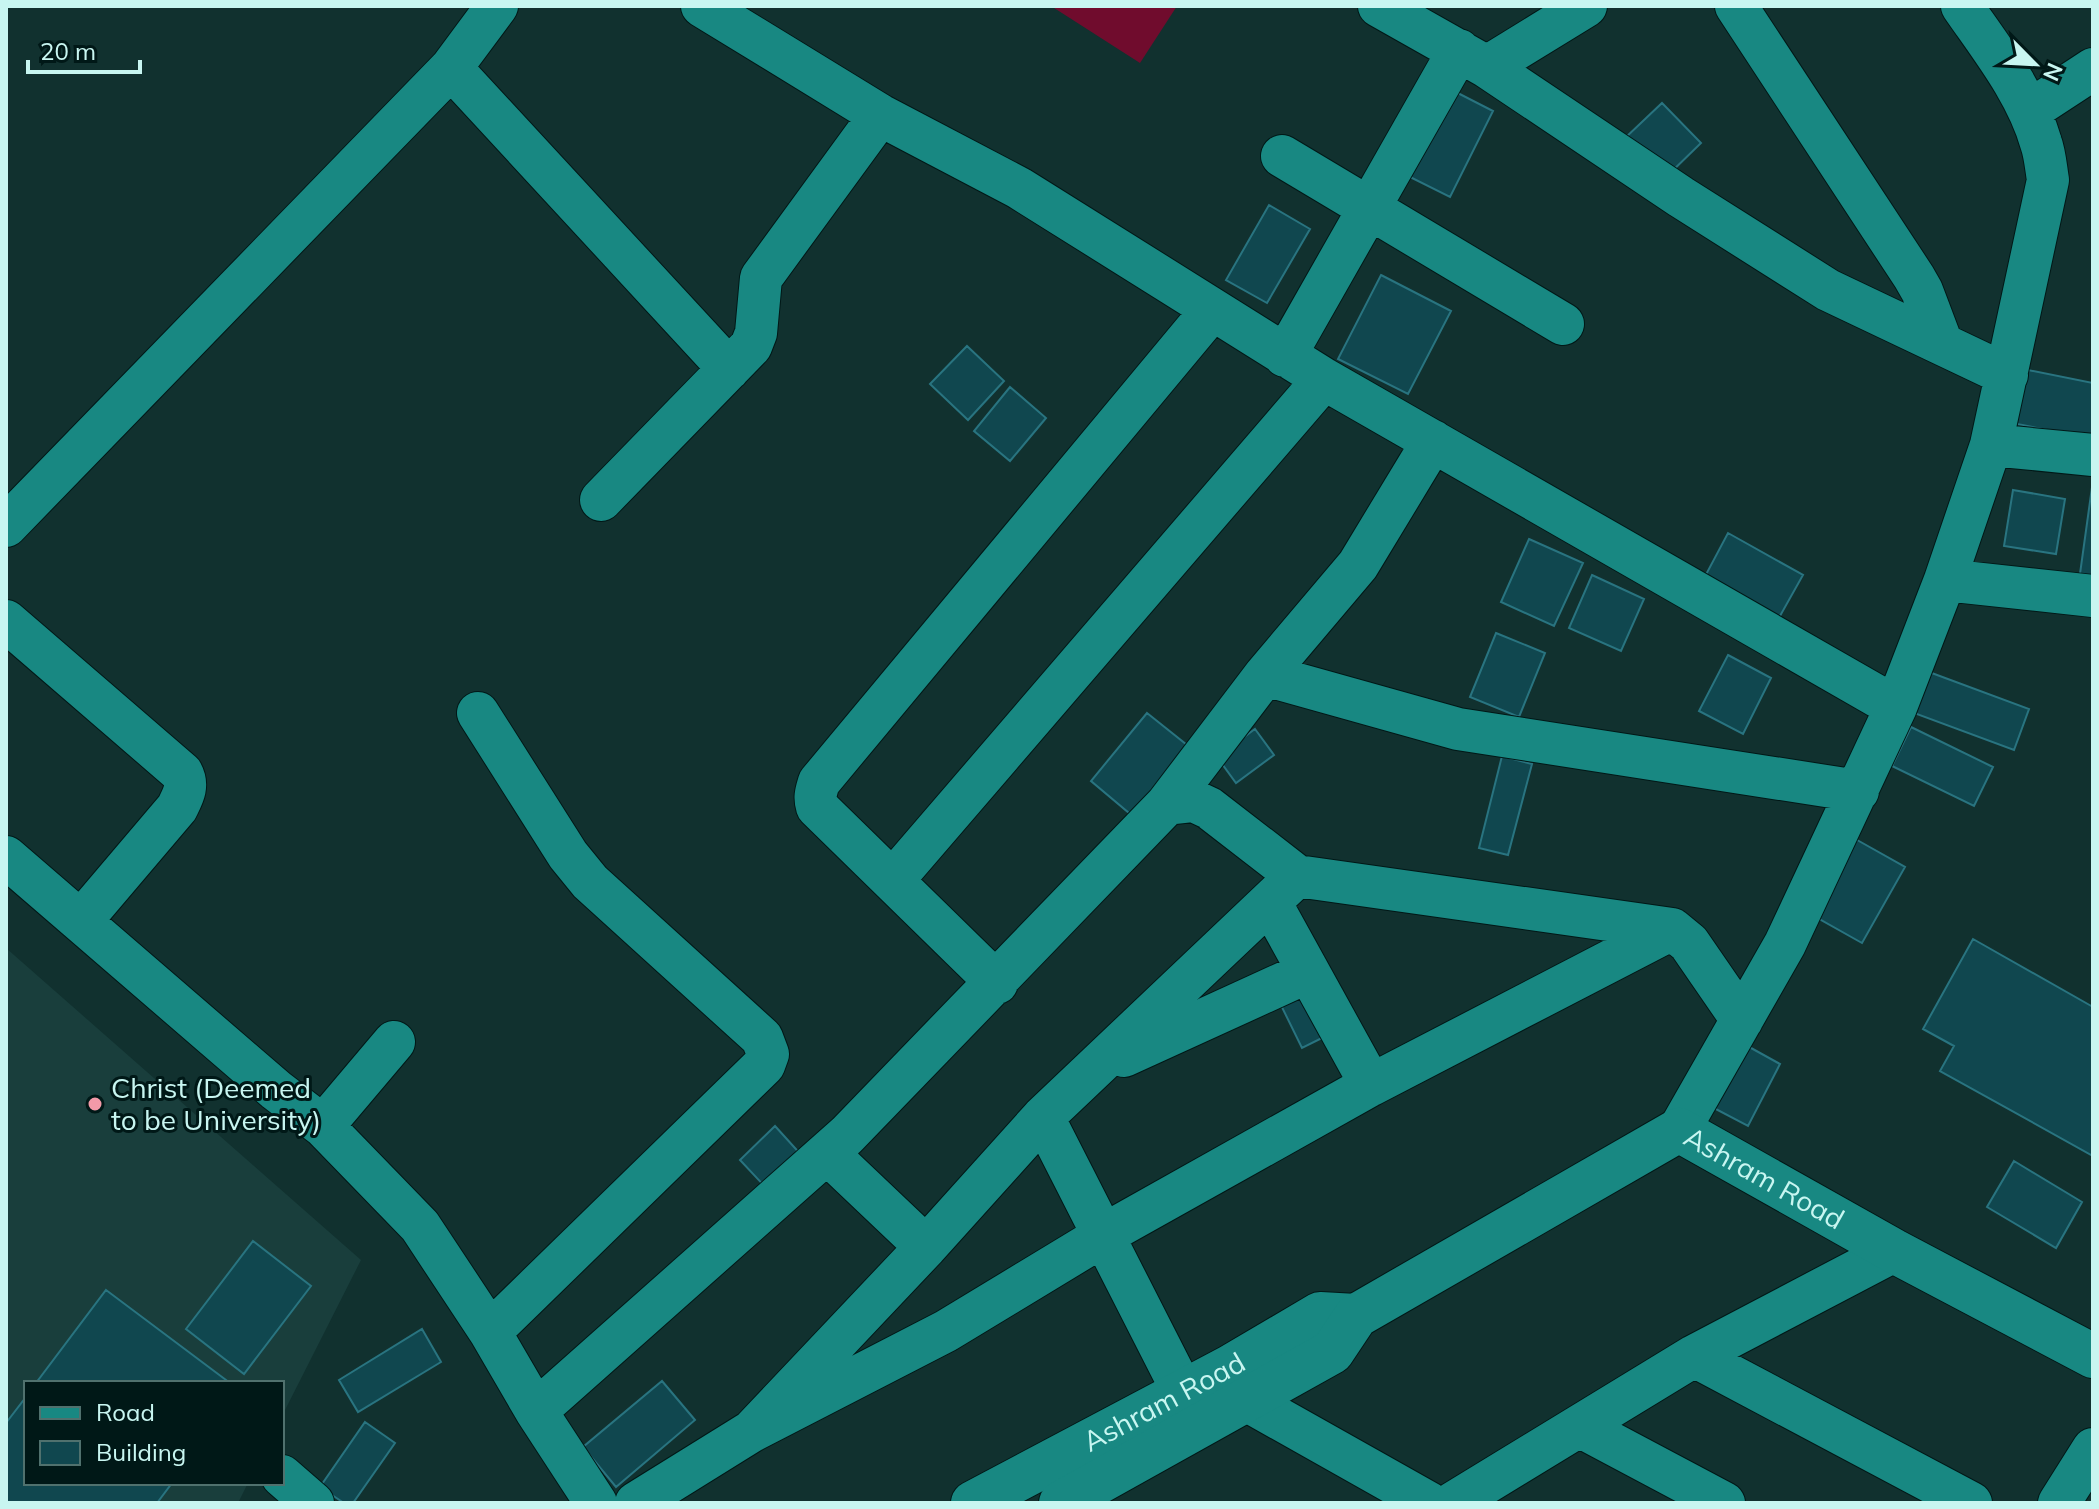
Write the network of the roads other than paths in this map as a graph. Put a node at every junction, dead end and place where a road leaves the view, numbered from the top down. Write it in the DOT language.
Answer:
graph roads {
  1 [pos="497,6"];
  2 [pos="702,6"];
  3 [pos="1379,6"];
  4 [pos="1586,6"];
  5 [pos="1736,6"];
  6 [pos="1962,6"];
  7 [pos="1473,58"];
  8 [pos="451,68"];
  9 [pos="2093,69"];
  10 [pos="2029,111"];
  11 [pos="880,115"];
  12 [pos="1282,156"];
  13 [pos="1369,208"];
  14 [pos="1212,310"];
  15 [pos="1563,324"];
  16 [pos="1942,344"];
  17 [pos="1285,356"];
  18 [pos="729,369"];
  19 [pos="2007,375"];
  20 [pos="1324,379"];
  21 [pos="1433,441"];
  22 [pos="1991,445"];
  23 [pos="2093,455"];
  24 [pos="601,500"];
  25 [pos="6,526"];
  26 [pos="1945,580"];
  27 [pos="2093,596"];
  28 [pos="6,621"];
  29 [pos="1265,675"];
  30 [pos="1896,707"];
  31 [pos="478,713"];
  32 [pos="1858,791"];
  33 [pos="1167,804"];
  34 [pos="6,857"];
  35 [pos="893,880"];
  36 [pos="1284,889"];
  37 [pos="81,921"];
  38 [pos="1672,929"];
  39 [pos="1308,972"];
  40 [pos="997,983"];
  41 [pos="1742,1020"];
  42 [pos="394,1042"];
  43 [pos="1093,1071"];
  44 [pos="1371,1085"];
  45 [pos="1043,1117"];
  46 [pos="323,1126"];
  47 [pos="1679,1130"];
  48 [pos="827,1153"];
  49 [pos="1104,1236"];
  50 [pos="926,1247"];
  51 [pos="1894,1251"];
  52 [pos="490,1332"];
  53 [pos="1694,1356"];
  54 [pos="2093,1356"];
  55 [pos="1238,1384"];
  56 [pos="1183,1392"];
  57 [pos="536,1411"];
  58 [pos="1579,1426"];
  59 [pos="752,1431"];
  60 [pos="2093,1449"];
  61 [pos="284,1478"];
  62 [pos="313,1503"];
  63 [pos="596,1503"];
  64 [pos="636,1503"];
  65 [pos="973,1503"];
  66 [pos="1061,1503"];
  67 [pos="1429,1503"];
  68 [pos="1453,1503"];
  69 [pos="1724,1503"];
  70 [pos="1971,1503"];
  71 [pos="2059,1503"];
  1 -- 8 [label="street"];
  2 -- 11 [label="street"];
  3 -- 7 [label="street"];
  4 -- 7 [label="street"];
  5 -- 16 [label="street"];
  6 -- 10 [label="street"];
  7 -- 13 [label="street"];
  7 -- 16 [label="street"];
  8 -- 18 [label="street"];
  8 -- 25 [label="street"];
  9 -- 10 [label="street"];
  10 -- 19 [label="street"];
  11 -- 14 [label="street"];
  11 -- 18 [label="street"];
  12 -- 13 [label="street"];
  13 -- 15 [label="street"];
  13 -- 17 [label="street"];
  14 -- 17 [label="street"];
  14 -- 35 [label="street"];
  16 -- 19 [label="street"];
  17 -- 20 [label="street"];
  18 -- 24 [label="street"];
  19 -- 22 [label="street"];
  20 -- 21 [label="street"];
  20 -- 35 [label="street"];
  21 -- 29 [label="street"];
  21 -- 30 [label="street"];
  22 -- 23 [label="street"];
  22 -- 26 [label="street"];
  26 -- 27 [label="street"];
  26 -- 30 [label="street"];
  28 -- 37 [label="street"];
  29 -- 32 [label="street"];
  29 -- 33 [label="street"];
  30 -- 32 [label="street"];
  31 -- 52 [label="street"];
  32 -- 41 [label="street"];
  33 -- 36 [label="street"];
  33 -- 40 [label="street"];
  34 -- 37 [label="street"];
  35 -- 40 [label="street"];
  36 -- 38 [label="street"];
  36 -- 39 [label="street"];
  36 -- 43 [label="street"];
  37 -- 46 [label="street"];
  38 -- 41 [label="street"];
  38 -- 44 [label="street"];
  39 -- 43 [label="street"];
  39 -- 44 [label="street"];
  40 -- 48 [label="street"];
  41 -- 47 [label="street"];
  42 -- 46 [label="street"];
  43 -- 45 [label="street"];
  44 -- 49 [label="street"];
  45 -- 49 [label="street"];
  45 -- 50 [label="street"];
  46 -- 52 [label="street"];
  47 -- 51 [label="street, Ashram Road"];
  47 -- 55 [label="street, Ashram Road"];
  48 -- 50 [label="street"];
  48 -- 57 [label="street"];
  49 -- 56 [label="street"];
  49 -- 59 [label="street"];
  50 -- 59 [label="street"];
  51 -- 53 [label="street"];
  51 -- 54 [label="street, Ashram Road"];
  52 -- 57 [label="street"];
  53 -- 58 [label="street"];
  53 -- 70 [label="street"];
  55 -- 56 [label="street, Ashram Road"];
  55 -- 66 [label="street, Ashram Road"];
  55 -- 67 [label="street"];
  56 -- 65 [label="street, Ashram Road"];
  57 -- 63 [label="street"];
  58 -- 68 [label="street"];
  58 -- 69 [label="street"];
  59 -- 64 [label="street"];
  60 -- 71 [label="street"];
  61 -- 62 [label="street"];
}
